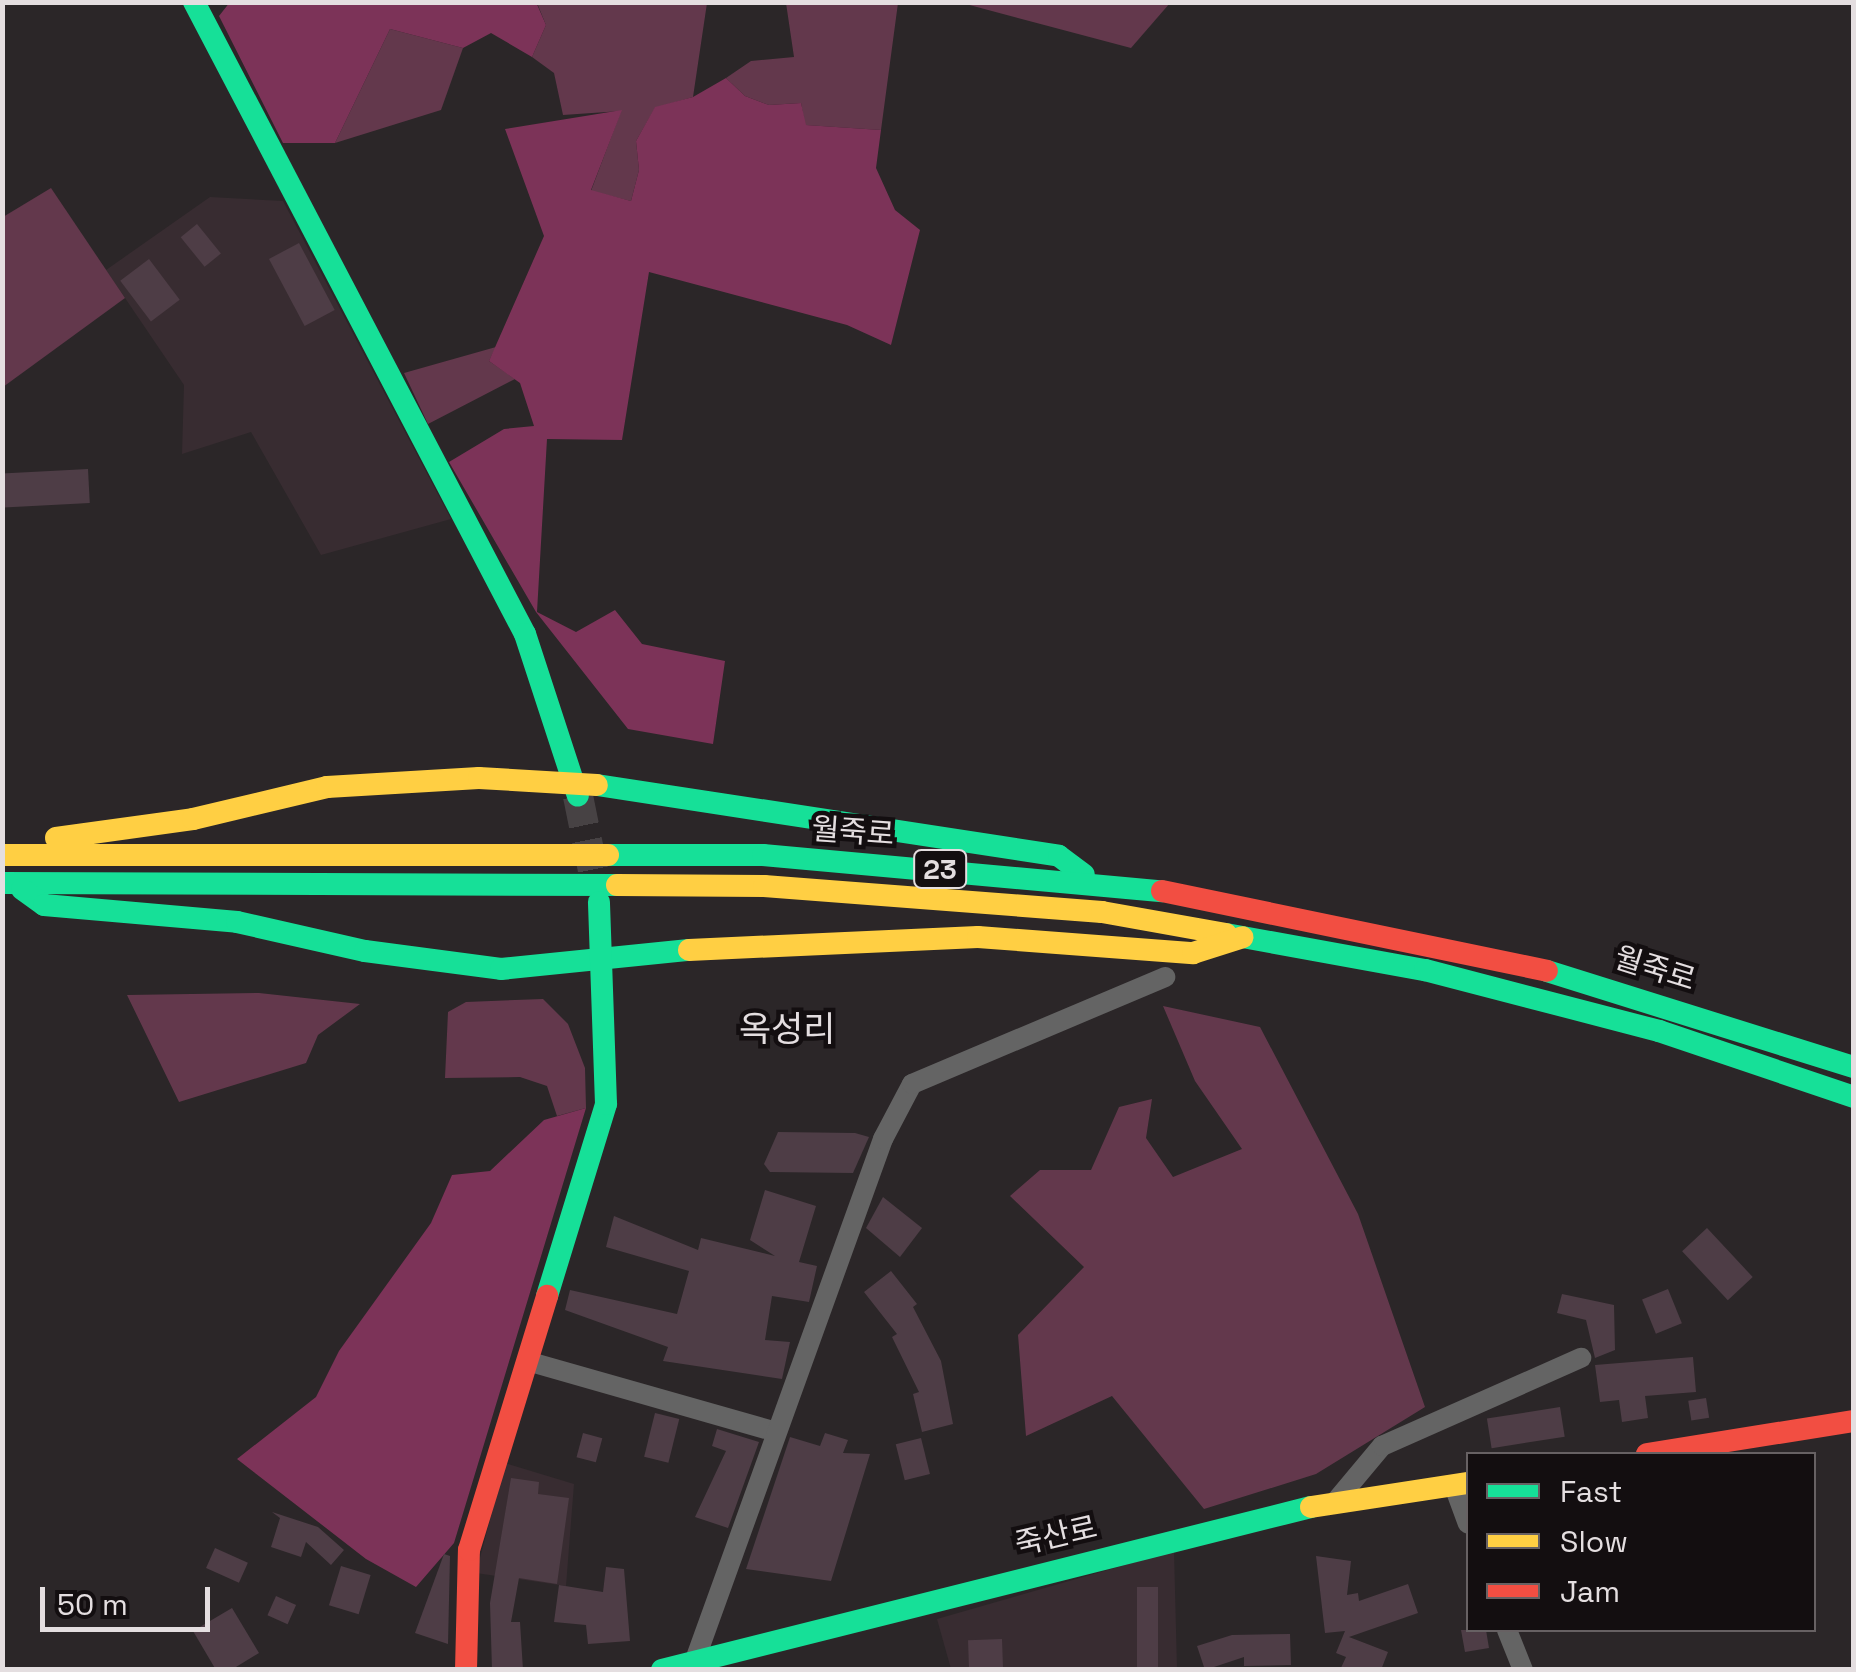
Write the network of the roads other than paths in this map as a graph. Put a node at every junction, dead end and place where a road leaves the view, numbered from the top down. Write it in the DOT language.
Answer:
graph roads {
  1 [pos="194,2"];
  2 [pos="575,788"];
  3 [pos="2,837"];
  4 [pos="2,855"];
  5 [pos="1092,880"];
  6 [pos="8,883"];
  7 [pos="600,902"];
  8 [pos="1250,935"];
  9 [pos="598,960"];
  10 [pos="1165,978"];
  11 [pos="1854,1067"];
  12 [pos="1854,1098"];
  13 [pos="1581,1358"];
  14 [pos="527,1361"];
  15 [pos="1854,1421"];
  16 [pos="776,1432"];
  17 [pos="1660,1452"];
  18 [pos="1461,1485"];
  19 [pos="1336,1501"];
  20 [pos="1466,1513"];
  21 [pos="1508,1632"];
  22 [pos="695,1660"];
  23 [pos="466,1670"];
  24 [pos="662,1670"];
  25 [pos="1523,1670"];
  1 -- 2 [label="main road"];
  2 -- 3 [label="main road"];
  2 -- 5 [label="main road"];
  4 -- 5 [label="main road, 월죽로 / 23"];
  5 -- 11 [label="main road, 월죽로 / 23"];
  6 -- 8 [label="main road, 월죽로 / 23"];
  6 -- 9 [label="main road"];
  7 -- 9 [label="main road"];
  8 -- 9 [label="main road"];
  8 -- 12 [label="main road, 월죽로 / 23"];
  9 -- 14 [label="main road"];
  10 -- 16 [label="street"];
  13 -- 19 [label="street"];
  14 -- 16 [label="street"];
  14 -- 23 [label="main road"];
  15 -- 17 [label="main road"];
  16 -- 22 [label="street"];
  18 -- 19 [label="main road, 죽산로"];
  18 -- 20 [label="street"];
  19 -- 22 [label="main road, 죽산로"];
  21 -- 25 [label="street"];
  22 -- 24 [label="main road, 죽산로"];
}
